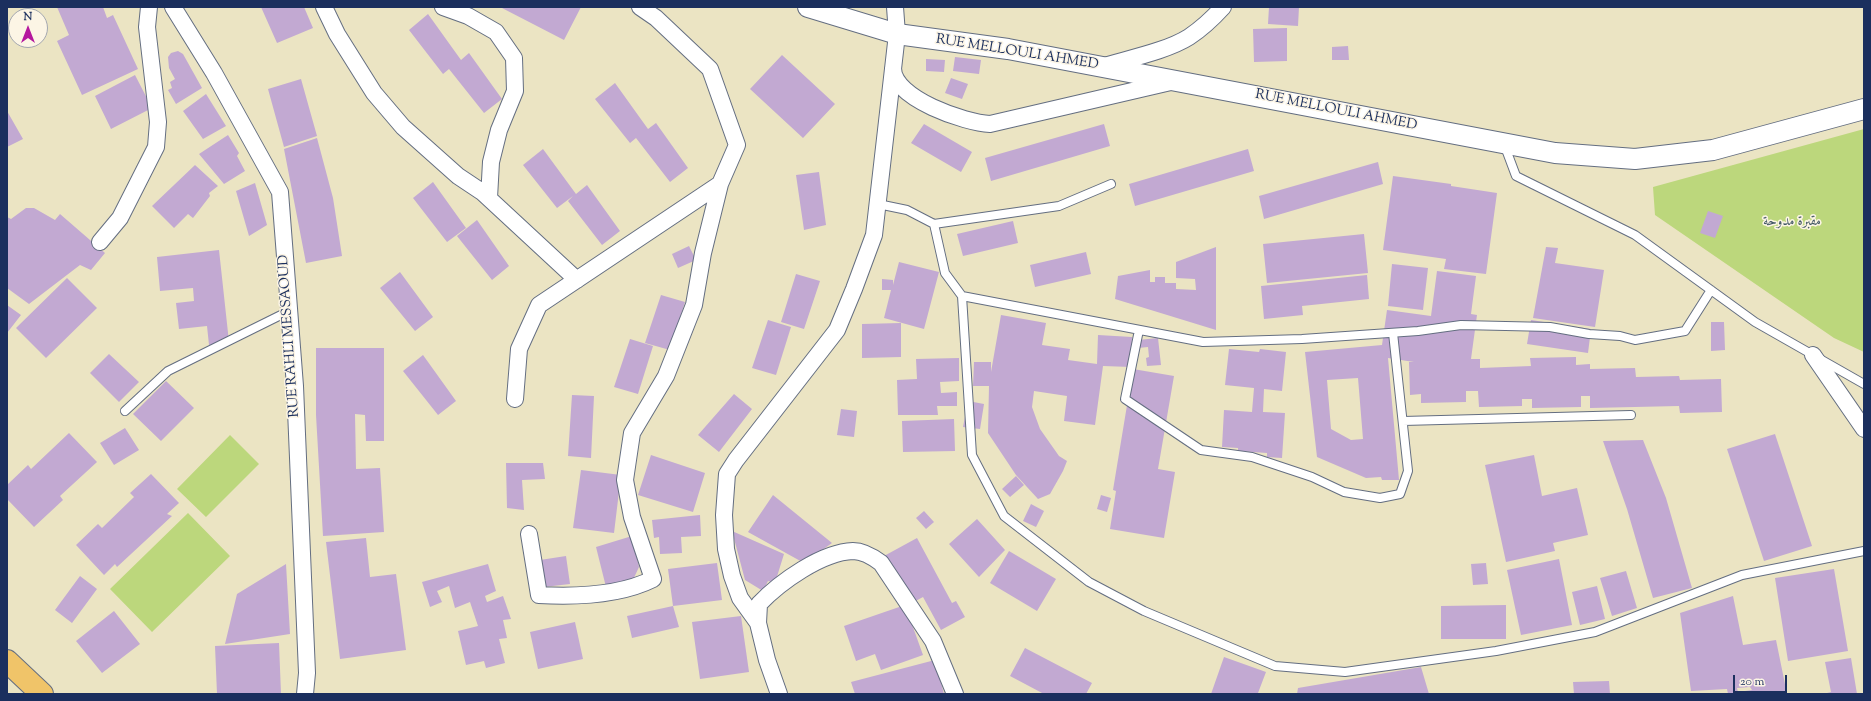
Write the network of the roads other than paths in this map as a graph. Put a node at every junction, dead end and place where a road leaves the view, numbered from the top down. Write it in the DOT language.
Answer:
graph roads {
  1 [pos="149,7"];
  2 [pos="173,7"];
  3 [pos="324,7"];
  4 [pos="442,7"];
  5 [pos="640,7"];
  6 [pos="808,7"];
  7 [pos="895,7"];
  8 [pos="1223,7"];
  9 [pos="897,34"];
  10 [pos="1101,67"];
  11 [pos="893,68"];
  12 [pos="1176,81"];
  13 [pos="1864,109"];
  14 [pos="1503,143"];
  15 [pos="720,184"];
  16 [pos="1111,184"];
  17 [pos="489,198"];
  18 [pos="878,204"];
  19 [pos="934,224"];
  20 [pos="100,242"];
  21 [pos="577,280"];
  22 [pos="1711,290"];
  23 [pos="962,296"];
  24 [pos="289,310"];
  25 [pos="1139,330"];
  26 [pos="1393,332"];
  27 [pos="1813,355"];
  28 [pos="1864,384"];
  29 [pos="515,399"];
  30 [pos="126,411"];
  31 [pos="1631,415"];
  32 [pos="1403,421"];
  33 [pos="1864,429"];
  34 [pos="529,534"];
  35 [pos="1864,552"];
  36 [pos="758,623"];
  37 [pos="7,661"];
  38 [pos="42,694"];
  39 [pos="305,694"];
  40 [pos="779,694"];
  41 [pos="955,694"];
  1 -- 20 [label="street"];
  2 -- 24 [label="street, RUE RAHLI MESSAOUD"];
  3 -- 17 [label="street"];
  4 -- 17 [label="street"];
  5 -- 15 [label="street"];
  6 -- 9 [label="street, RUE MELLOULI AHMED"];
  7 -- 9 [label="street"];
  8 -- 10 [label="street"];
  9 -- 10 [label="street, RUE MELLOULI AHMED"];
  9 -- 11 [label="street"];
  10 -- 12 [label="street, RUE MELLOULI AHMED"];
  11 -- 12 [label="street"];
  11 -- 18 [label="street"];
  12 -- 14 [label="street, RUE MELLOULI AHMED"];
  13 -- 14 [label="street, RUE MELLOULI AHMED"];
  14 -- 22 [label="lane"];
  15 -- 21 [label="street"];
  15 -- 34 [label="street"];
  16 -- 19 [label="lane"];
  17 -- 21 [label="street"];
  18 -- 19 [label="lane"];
  18 -- 36 [label="street"];
  19 -- 23 [label="lane"];
  21 -- 29 [label="street"];
  22 -- 26 [label="lane"];
  22 -- 27 [label="lane"];
  23 -- 25 [label="lane"];
  23 -- 35 [label="lane"];
  24 -- 30 [label="lane"];
  24 -- 39 [label="street, RUE RAHLI MESSAOUD"];
  25 -- 26 [label="lane"];
  25 -- 32 [label="lane"];
  26 -- 32 [label="lane"];
  27 -- 28 [label="lane"];
  27 -- 33 [label="street"];
  31 -- 32 [label="lane"];
  36 -- 40 [label="street"];
  36 -- 41 [label="street"];
  37 -- 38 [label="main road"];
}
